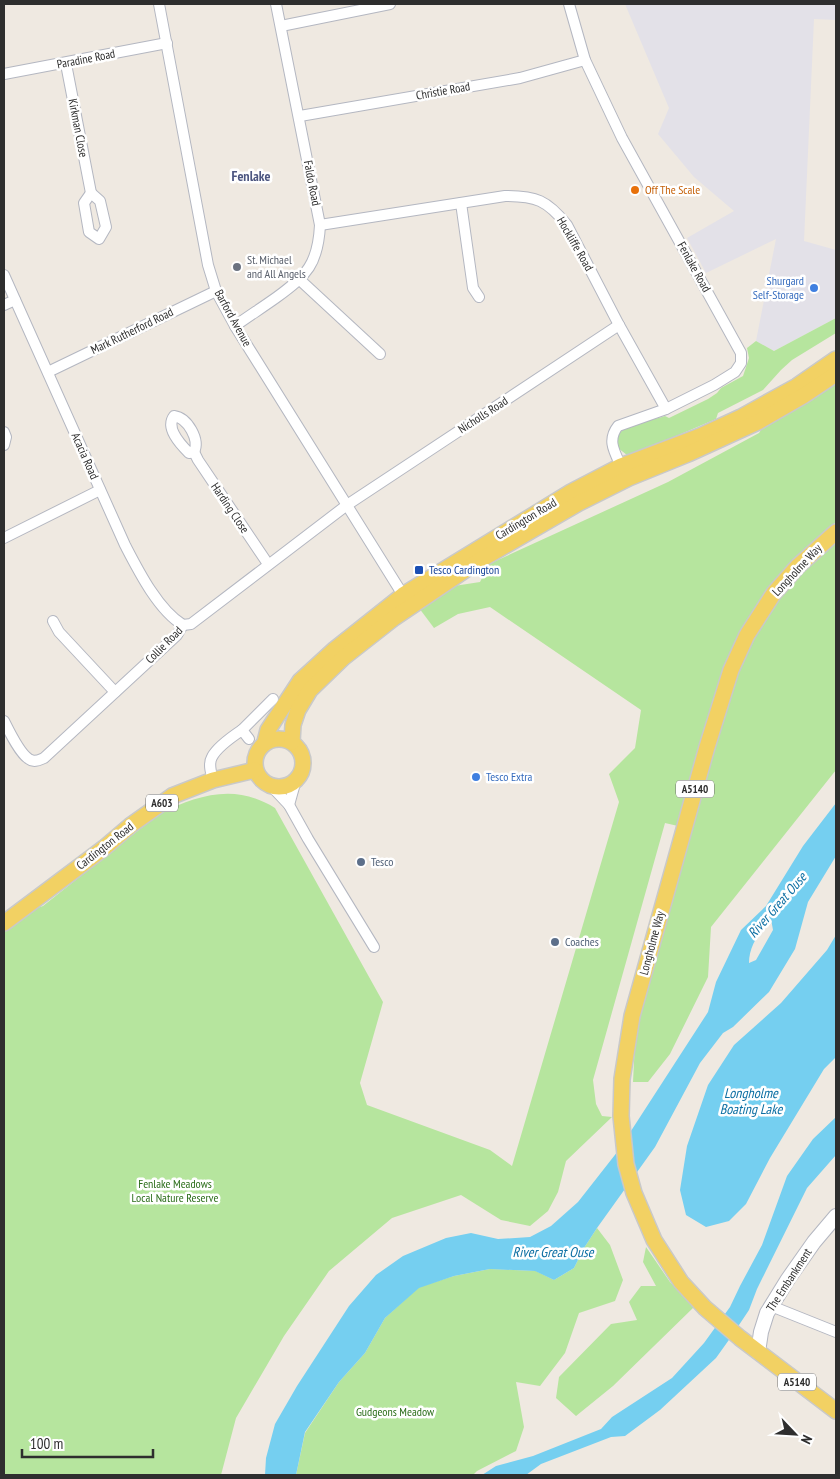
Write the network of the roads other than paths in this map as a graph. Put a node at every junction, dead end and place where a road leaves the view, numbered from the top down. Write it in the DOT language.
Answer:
graph roads {
  1 [pos="159,4"];
  2 [pos="276,4"];
  3 [pos="390,4"];
  4 [pos="569,4"];
  5 [pos="281,26"];
  6 [pos="167,43"];
  7 [pos="585,60"];
  8 [pos="66,64"];
  9 [pos="4,74"];
  10 [pos="300,116"];
  11 [pos="91,193"];
  12 [pos="461,203"];
  13 [pos="320,225"];
  14 [pos="4,275"];
  15 [pos="300,280"];
  16 [pos="216,290"];
  17 [pos="479,297"];
  18 [pos="15,300"];
  19 [pos="4,305"];
  20 [pos="619,325"];
  21 [pos="235,326"];
  22 [pos="380,354"];
  23 [pos="836,359"];
  24 [pos="48,372"];
  25 [pos="836,374"];
  26 [pos="666,410"];
  27 [pos="4,432"];
  28 [pos="4,445"];
  29 [pos="194,452"];
  30 [pos="621,466"];
  31 [pos="100,490"];
  32 [pos="347,505"];
  33 [pos="836,532"];
  34 [pos="4,538"];
  35 [pos="268,564"];
  36 [pos="403,595"];
  37 [pos="53,622"];
  38 [pos="183,625"];
  39 [pos="115,692"];
  40 [pos="273,699"];
  41 [pos="4,721"];
  42 [pos="242,730"];
  43 [pos="248,739"];
  44 [pos="265,742"];
  45 [pos="292,742"];
  46 [pos="255,770"];
  47 [pos="229,776"];
  48 [pos="213,780"];
  49 [pos="296,780"];
  50 [pos="269,785"];
  51 [pos="289,805"];
  52 [pos="4,923"];
  53 [pos="374,947"];
  54 [pos="834,1220"];
  55 [pos="771,1306"];
  56 [pos="836,1332"];
  57 [pos="758,1352"];
  58 [pos="836,1411"];
  1 -- 6 [label="street, Barford Avenue"];
  2 -- 5 [label="street, Faldo Road"];
  3 -- 5 [label="street"];
  4 -- 7 [label="street, Fenlake Road"];
  5 -- 10 [label="street, Faldo Road"];
  6 -- 8 [label="street, Paradine Road"];
  6 -- 16 [label="street, Barford Avenue"];
  7 -- 10 [label="street, Christie Road"];
  7 -- 26 [label="street, Fenlake Road"];
  8 -- 9 [label="street, Paradine Road"];
  8 -- 11 [label="street, Kirkman Close"];
  10 -- 13 [label="street, Faldo Road"];
  12 -- 13 [label="street, Hockliffe Road"];
  12 -- 17 [label="street"];
  12 -- 20 [label="street, Hockliffe Road"];
  13 -- 15 [label="street, Faldo Road"];
  14 -- 18 [label="street, Acacia Road"];
  15 -- 21 [label="street, Faldo Road"];
  15 -- 22 [label="street"];
  16 -- 21 [label="street, Barford Avenue"];
  16 -- 24 [label="street, Mark Rutherford Road"];
  18 -- 19 [label="street"];
  18 -- 24 [label="street, Acacia Road"];
  20 -- 26 [label="street, Hockliffe Road"];
  20 -- 32 [label="street, Nicholls Road"];
  21 -- 32 [label="street, Barford Avenue"];
  23 -- 30 [label="main road, Cardington Road"];
  24 -- 31 [label="street, Acacia Road"];
  25 -- 45 [label="main road, Cardington Road"];
  26 -- 30 [label="street, Fenlake Road"];
  27 -- 28 [label="street"];
  29 -- 35 [label="street, Harding Close"];
  30 -- 36 [label="main road, Cardington Road"];
  31 -- 34 [label="street"];
  31 -- 38 [label="street, Acacia Road"];
  32 -- 35 [label="street, Collie Road"];
  32 -- 36 [label="street, Barford Avenue"];
  33 -- 57 [label="main road, Longholme Way / A5140"];
  35 -- 38 [label="street, Collie Road"];
  36 -- 44 [label="main road, Cardington Road"];
  37 -- 39 [label="street"];
  38 -- 39 [label="street, Collie Road"];
  39 -- 41 [label="street, Collie Road"];
  40 -- 42 [label="street"];
  42 -- 43 [label="street"];
  42 -- 48 [label="street"];
  44 -- 45 [label="main road"];
  44 -- 46 [label="main road"];
  45 -- 49 [label="main road"];
  46 -- 47 [label="main road, Cardington Road / A603"];
  46 -- 50 [label="main road"];
  47 -- 48 [label="main road, Cardington Road / A603"];
  47 -- 50 [label="main road, Cardington Road / A603"];
  48 -- 52 [label="main road, Cardington Road / A603"];
  49 -- 50 [label="main road"];
  49 -- 51 [label="street"];
  50 -- 51 [label="street"];
  51 -- 53 [label="street"];
  54 -- 55 [label="street, The Embankment"];
  55 -- 56 [label="street"];
  55 -- 57 [label="street, The Embankment"];
  57 -- 58 [label="main road, A5140"];
}
